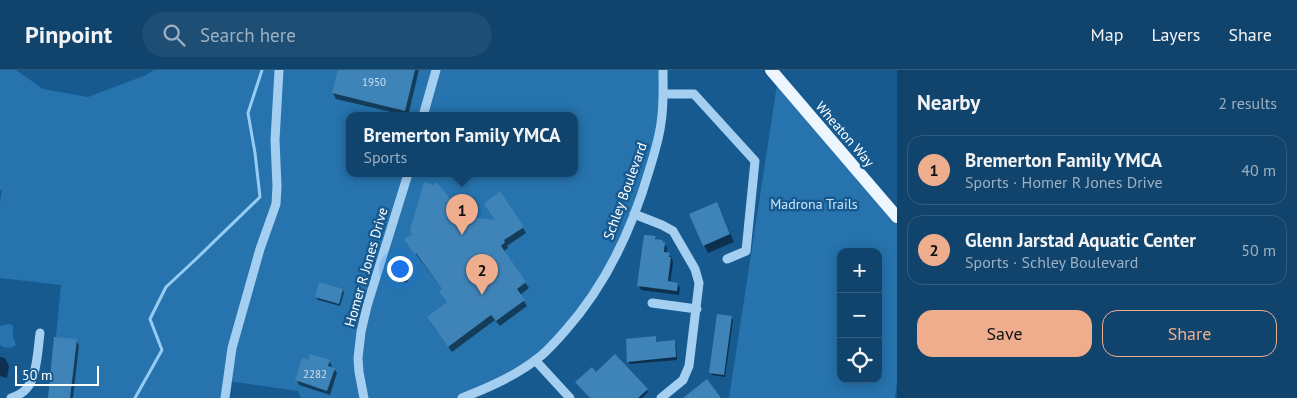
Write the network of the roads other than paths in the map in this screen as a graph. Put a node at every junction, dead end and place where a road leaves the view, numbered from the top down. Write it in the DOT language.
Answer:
graph roads {
  1 [pos="279,70"];
  2 [pos="436,70"];
  3 [pos="663,70"];
  4 [pos="771,70"];
  5 [pos="663,94"];
  6 [pos="425,112"];
  7 [pos="407,177"];
  8 [pos="634,214"];
  9 [pos="897,217"];
  10 [pos="727,259"];
  11 [pos="652,303"];
  12 [pos="697,309"];
  13 [pos="40,333"];
  14 [pos="535,360"];
  15 [pos="11,398"];
  16 [pos="225,398"];
  17 [pos="364,398"];
  18 [pos="462,398"];
  19 [pos="570,398"];
  20 [pos="661,398"];
  1 -- 16 [label="street"];
  2 -- 6 [label="street"];
  3 -- 5 [label="street, Schley Boulevard"];
  4 -- 9 [label="main road, Wheaton Way"];
  5 -- 8 [label="street, Schley Boulevard"];
  5 -- 10 [label="street"];
  7 -- 17 [label="street, Homer R Jones Drive"];
  8 -- 12 [label="street"];
  8 -- 14 [label="street, Schley Boulevard"];
  11 -- 12 [label="street"];
  12 -- 20 [label="street"];
  13 -- 15 [label="street"];
  14 -- 18 [label="street, Schley Boulevard"];
  14 -- 19 [label="street"];
}
